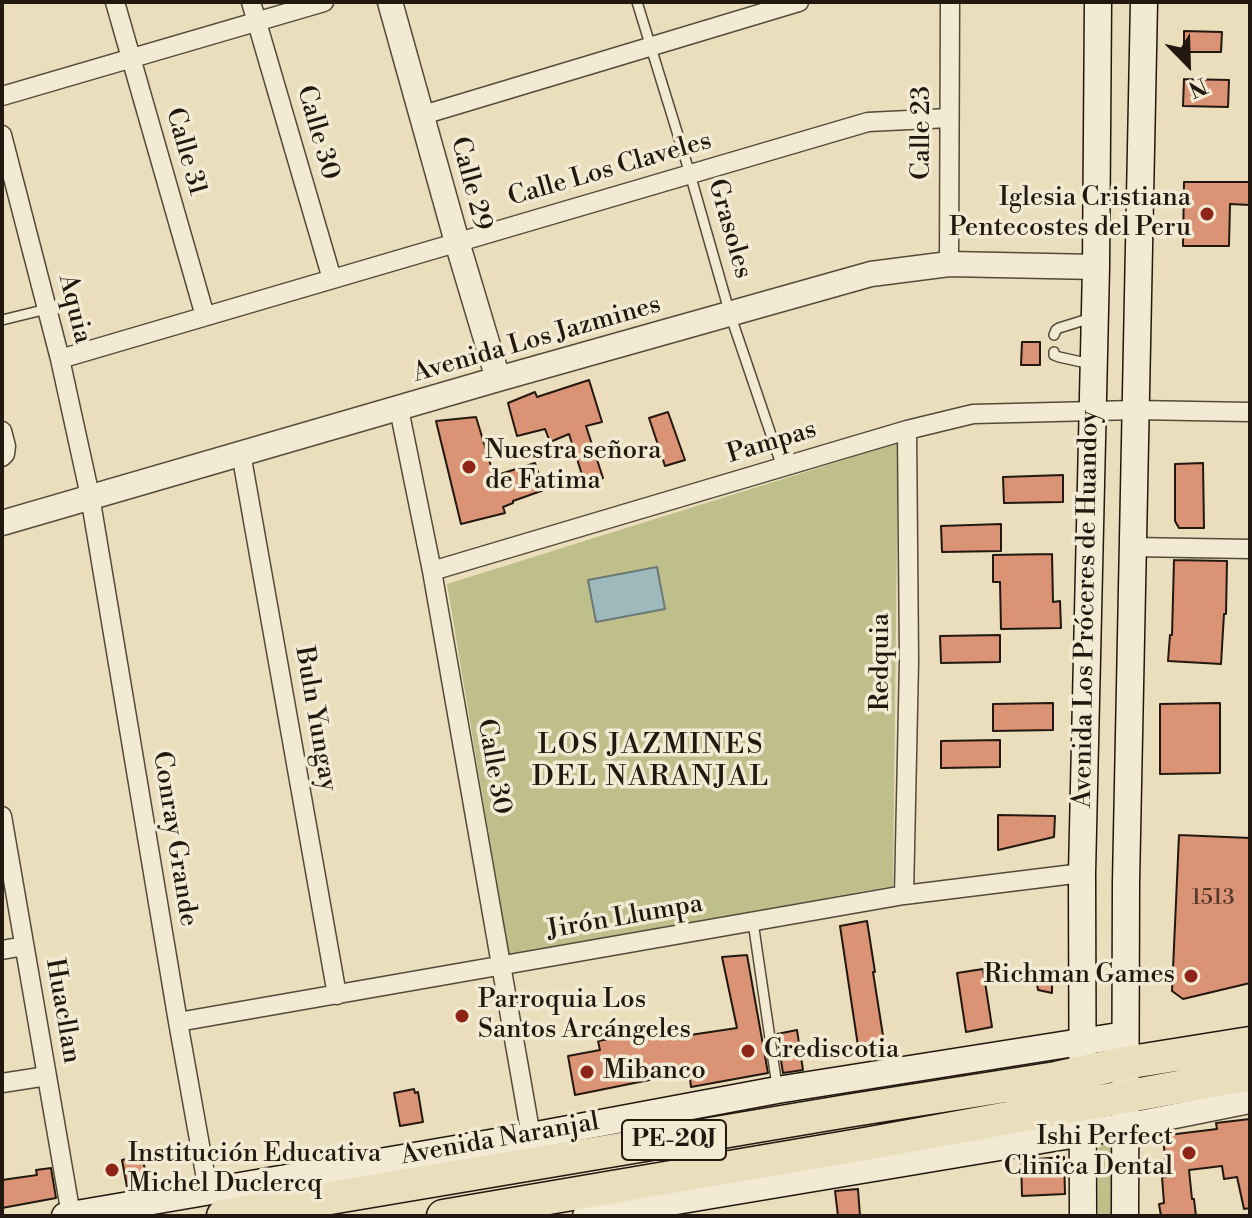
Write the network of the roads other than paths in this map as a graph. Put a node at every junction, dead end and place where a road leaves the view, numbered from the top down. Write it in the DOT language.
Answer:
graph roads {
  1 [pos="115,2"];
  2 [pos="251,2"];
  3 [pos="324,2"];
  4 [pos="390,2"];
  5 [pos="637,2"];
  6 [pos="799,2"];
  7 [pos="950,2"];
  8 [pos="1098,2"];
  9 [pos="1144,2"];
  10 [pos="257,23"];
  11 [pos="651,46"];
  12 [pos="132,59"];
  13 [pos="2,96"];
  14 [pos="423,115"];
  15 [pos="949,118"];
  16 [pos="2,135"];
  17 [pos="4,155"];
  18 [pos="690,174"];
  19 [pos="457,242"];
  20 [pos="949,264"];
  21 [pos="1096,267"];
  22 [pos="332,279"];
  23 [pos="47,309"];
  24 [pos="730,314"];
  25 [pos="205,316"];
  26 [pos="1094,317"];
  27 [pos="2,320"];
  28 [pos="1054,335"];
  29 [pos="1054,352"];
  30 [pos="60,359"];
  31 [pos="1093,364"];
  32 [pos="498,379"];
  33 [pos="399,409"];
  34 [pos="1135,410"];
  35 [pos="1091,412"];
  36 [pos="1250,412"];
  37 [pos="907,430"];
  38 [pos="2,431"];
  39 [pos="241,453"];
  40 [pos="2,457"];
  41 [pos="782,467"];
  42 [pos="90,496"];
  43 [pos="2,523"];
  44 [pos="1132,547"];
  45 [pos="1250,549"];
  46 [pos="432,571"];
  47 [pos="2,816"];
  48 [pos="1082,873"];
  49 [pos="904,895"];
  50 [pos="753,922"];
  51 [pos="24,946"];
  52 [pos="2,950"];
  53 [pos="502,967"];
  54 [pos="337,995"];
  55 [pos="178,1022"];
  56 [pos="1250,1043"];
  57 [pos="1125,1049"];
  58 [pos="1250,1074"];
  59 [pos="47,1076"];
  60 [pos="2,1083"];
  61 [pos="1083,1088"];
  62 [pos="777,1090"];
  63 [pos="1250,1101"];
  64 [pos="1125,1111"];
  65 [pos="531,1136"];
  66 [pos="216,1203"];
  67 [pos="593,1209"];
  68 [pos="630,1213"];
  69 [pos="68,1216"];
  70 [pos="443,1216"];
  71 [pos="1083,1216"];
  72 [pos="1125,1216"];
  1 -- 12 [label="street, Calle 31"];
  2 -- 10 [label="street, Calle 30"];
  3 -- 10 [label="street"];
  4 -- 14 [label="street, Calle 29"];
  5 -- 11 [label="lane, Grasoles"];
  6 -- 11 [label="street"];
  7 -- 15 [label="street, Calle 23"];
  8 -- 21 [label="main road, Avenida Los Próceres de Huandoy"];
  9 -- 34 [label="main road, Avenida Los Próceres de Huandoy"];
  10 -- 12 [label="street"];
  10 -- 22 [label="street, Calle 30"];
  11 -- 14 [label="street"];
  11 -- 18 [label="lane, Grasoles"];
  12 -- 13 [label="street"];
  12 -- 25 [label="street, Calle 31"];
  14 -- 19 [label="street, Calle 29"];
  15 -- 18 [label="street, Calle Los Claveles"];
  15 -- 20 [label="street, Calle 23"];
  16 -- 17 [label="street, Aquia"];
  17 -- 23 [label="street, Aquia"];
  18 -- 19 [label="street, Calle Los Claveles"];
  18 -- 24 [label="lane, Grasoles"];
  19 -- 22 [label="street, Calle Los Claveles"];
  19 -- 32 [label="street, Calle 29"];
  20 -- 21 [label="street, Avenida Los Jazmines"];
  20 -- 24 [label="street, Avenida Los Jazmines"];
  21 -- 26 [label="main road, Avenida Los Próceres de Huandoy"];
  22 -- 25 [label="street, Calle Los Claveles"];
  23 -- 27 [label="lane"];
  23 -- 30 [label="street, Aquia"];
  24 -- 32 [label="street, Avenida Los Jazmines"];
  24 -- 41 [label="lane, Grasoles"];
  25 -- 30 [label="street, Calle Los Claveles"];
  26 -- 28 [label="lane"];
  26 -- 31 [label="main road, Avenida Los Próceres de Huandoy"];
  29 -- 31 [label="lane"];
  30 -- 42 [label="street, Aquia"];
  31 -- 35 [label="main road, Avenida Los Próceres de Huandoy"];
  32 -- 33 [label="street, Avenida Los Jazmines"];
  33 -- 39 [label="street, Avenida Los Jazmines"];
  33 -- 46 [label="street, Calle 30"];
  34 -- 35 [label="street, Pampas"];
  34 -- 36 [label="street, Pampas"];
  34 -- 44 [label="main road, Avenida Los Próceres de Huandoy"];
  35 -- 37 [label="street, Pampas"];
  35 -- 48 [label="main road, Avenida Los Próceres de Huandoy"];
  37 -- 41 [label="street, Pampas"];
  37 -- 49 [label="street, Redquia"];
  38 -- 40 [label="street"];
  39 -- 42 [label="street, Avenida Los Jazmines"];
  39 -- 54 [label="street, Buln Yungay"];
  41 -- 46 [label="street, Pampas"];
  42 -- 43 [label="street, Avenida Los Jazmines"];
  42 -- 55 [label="street, Conray Grande"];
  44 -- 45 [label="street"];
  44 -- 57 [label="main road, Avenida Los Próceres de Huandoy"];
  46 -- 53 [label="street, Calle 30"];
  47 -- 51 [label="street, Huacllan"];
  48 -- 49 [label="street, Jirón Llumpa"];
  48 -- 61 [label="main road, Avenida Los Próceres de Huandoy"];
  49 -- 50 [label="street, Jirón Llumpa"];
  50 -- 53 [label="street, Jirón Llumpa"];
  50 -- 62 [label="lane"];
  51 -- 52 [label="street"];
  51 -- 59 [label="street, Huacllan"];
  53 -- 54 [label="street, Jirón Llumpa"];
  53 -- 65 [label="street, Calle 30"];
  54 -- 55 [label="street, Jirón Llumpa"];
  55 -- 66 [label="street, Conray Grande"];
  56 -- 57 [label="highway, Avenida Naranjal / PE-20J"];
  57 -- 61 [label="highway, Avenida Naranjal / PE-20J"];
  57 -- 64 [label="main road, Avenida Los Próceres de Huandoy"];
  58 -- 64 [label="highway, Avenida Naranjal / PE-20J"];
  59 -- 60 [label="street"];
  59 -- 69 [label="street, Huacllan"];
  61 -- 62 [label="main road, Avenida Naranjal"];
  61 -- 64 [label="highway, Avenida Naranjal / PE-20J"];
  61 -- 66 [label="highway, Avenida Naranjal / PE-20J"];
  61 -- 67 [label="highway, Avenida Naranjal / PE-20J"];
  61 -- 68 [label="main road, Avenida Naranjal"];
  61 -- 71 [label="main road, Avenida Los Próceres de Huandoy"];
  62 -- 65 [label="main road, Avenida Naranjal"];
  63 -- 64 [label="street, Avenida Naranjal"];
  64 -- 72 [label="main road, Avenida Los Próceres de Huandoy"];
  65 -- 66 [label="main road, Avenida Naranjal"];
  66 -- 69 [label="main road, Avenida Naranjal"];
  67 -- 68 [label="main road, Avenida Naranjal"];
  67 -- 70 [label="highway, Avenida Naranjal / PE-20J"];
}
